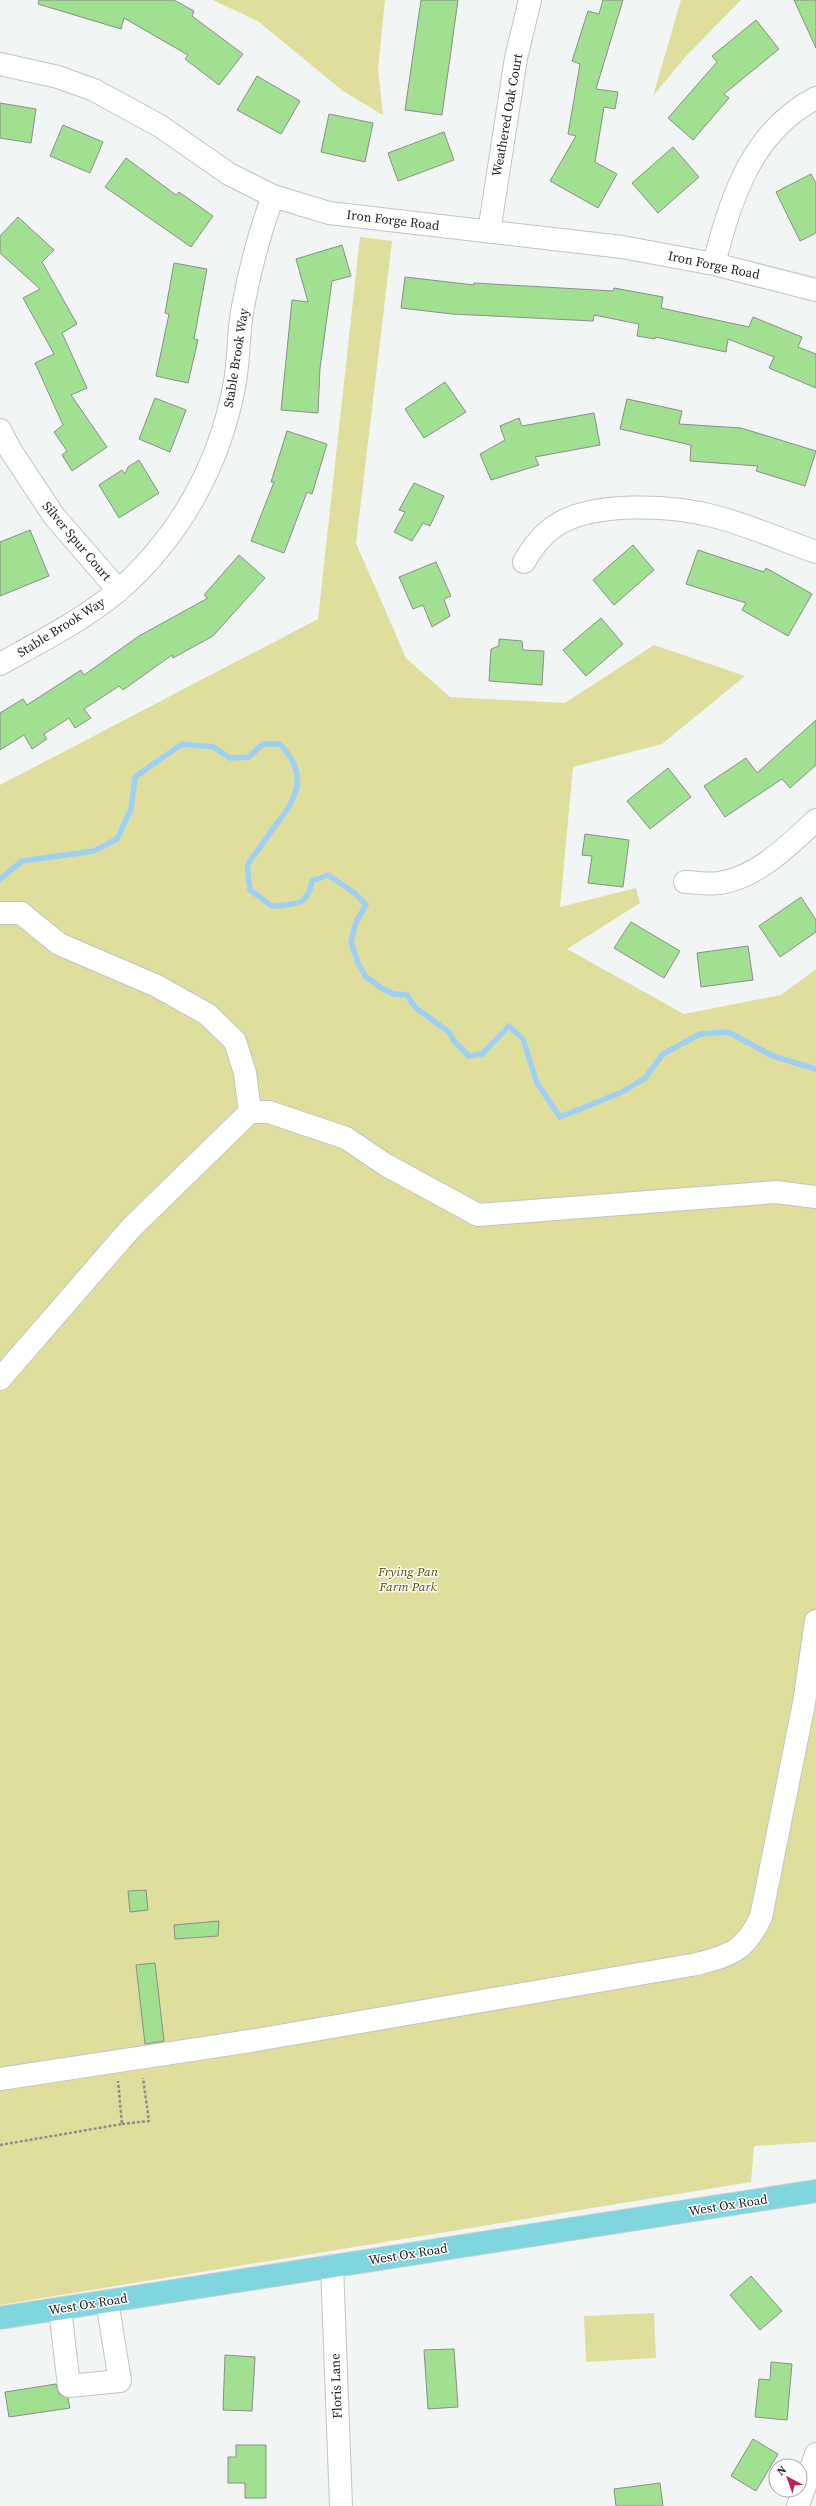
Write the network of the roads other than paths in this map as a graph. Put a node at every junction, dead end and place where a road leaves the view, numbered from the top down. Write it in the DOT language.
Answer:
graph roads {
  1 [pos="530,0"];
  2 [pos="0,64"];
  3 [pos="816,98"];
  4 [pos="273,196"];
  5 [pos="489,232"];
  6 [pos="714,264"];
  7 [pos="816,290"];
  8 [pos="0,430"];
  9 [pos="816,552"];
  10 [pos="524,562"];
  11 [pos="118,590"];
  12 [pos="0,664"];
  13 [pos="816,820"];
  14 [pos="685,882"];
  15 [pos="0,914"];
  16 [pos="250,1112"];
  17 [pos="816,1197"];
  18 [pos="0,1379"];
  19 [pos="816,1621"];
  20 [pos="0,2078"];
  21 [pos="816,2191"];
  22 [pos="332,2266"];
  23 [pos="107,2301"];
  24 [pos="60,2309"];
  25 [pos="0,2318"];
  26 [pos="816,2454"];
  27 [pos="341,2506"];
  28 [pos="798,2506"];
  1 -- 5 [label="street, Weathered Oak Court"];
  2 -- 4 [label="street, Iron Forge Road"];
  3 -- 6 [label="street"];
  4 -- 5 [label="street, Iron Forge Road"];
  4 -- 11 [label="street, Stable Brook Way"];
  5 -- 6 [label="street, Iron Forge Road"];
  6 -- 7 [label="street, Iron Forge Road"];
  8 -- 11 [label="street, Silver Spur Court"];
  9 -- 10 [label="street"];
  11 -- 12 [label="street, Stable Brook Way"];
  13 -- 14 [label="street"];
  15 -- 16 [label="street"];
  16 -- 17 [label="street"];
  16 -- 18 [label="street"];
  19 -- 20 [label="street"];
  21 -- 22 [label="main road, West Ox Road"];
  22 -- 23 [label="main road, West Ox Road"];
  22 -- 27 [label="street, Floris Lane"];
  23 -- 24 [label="main road, West Ox Road"];
  23 -- 24 [label="street"];
  24 -- 25 [label="main road, West Ox Road"];
  26 -- 28 [label="street"];
}
